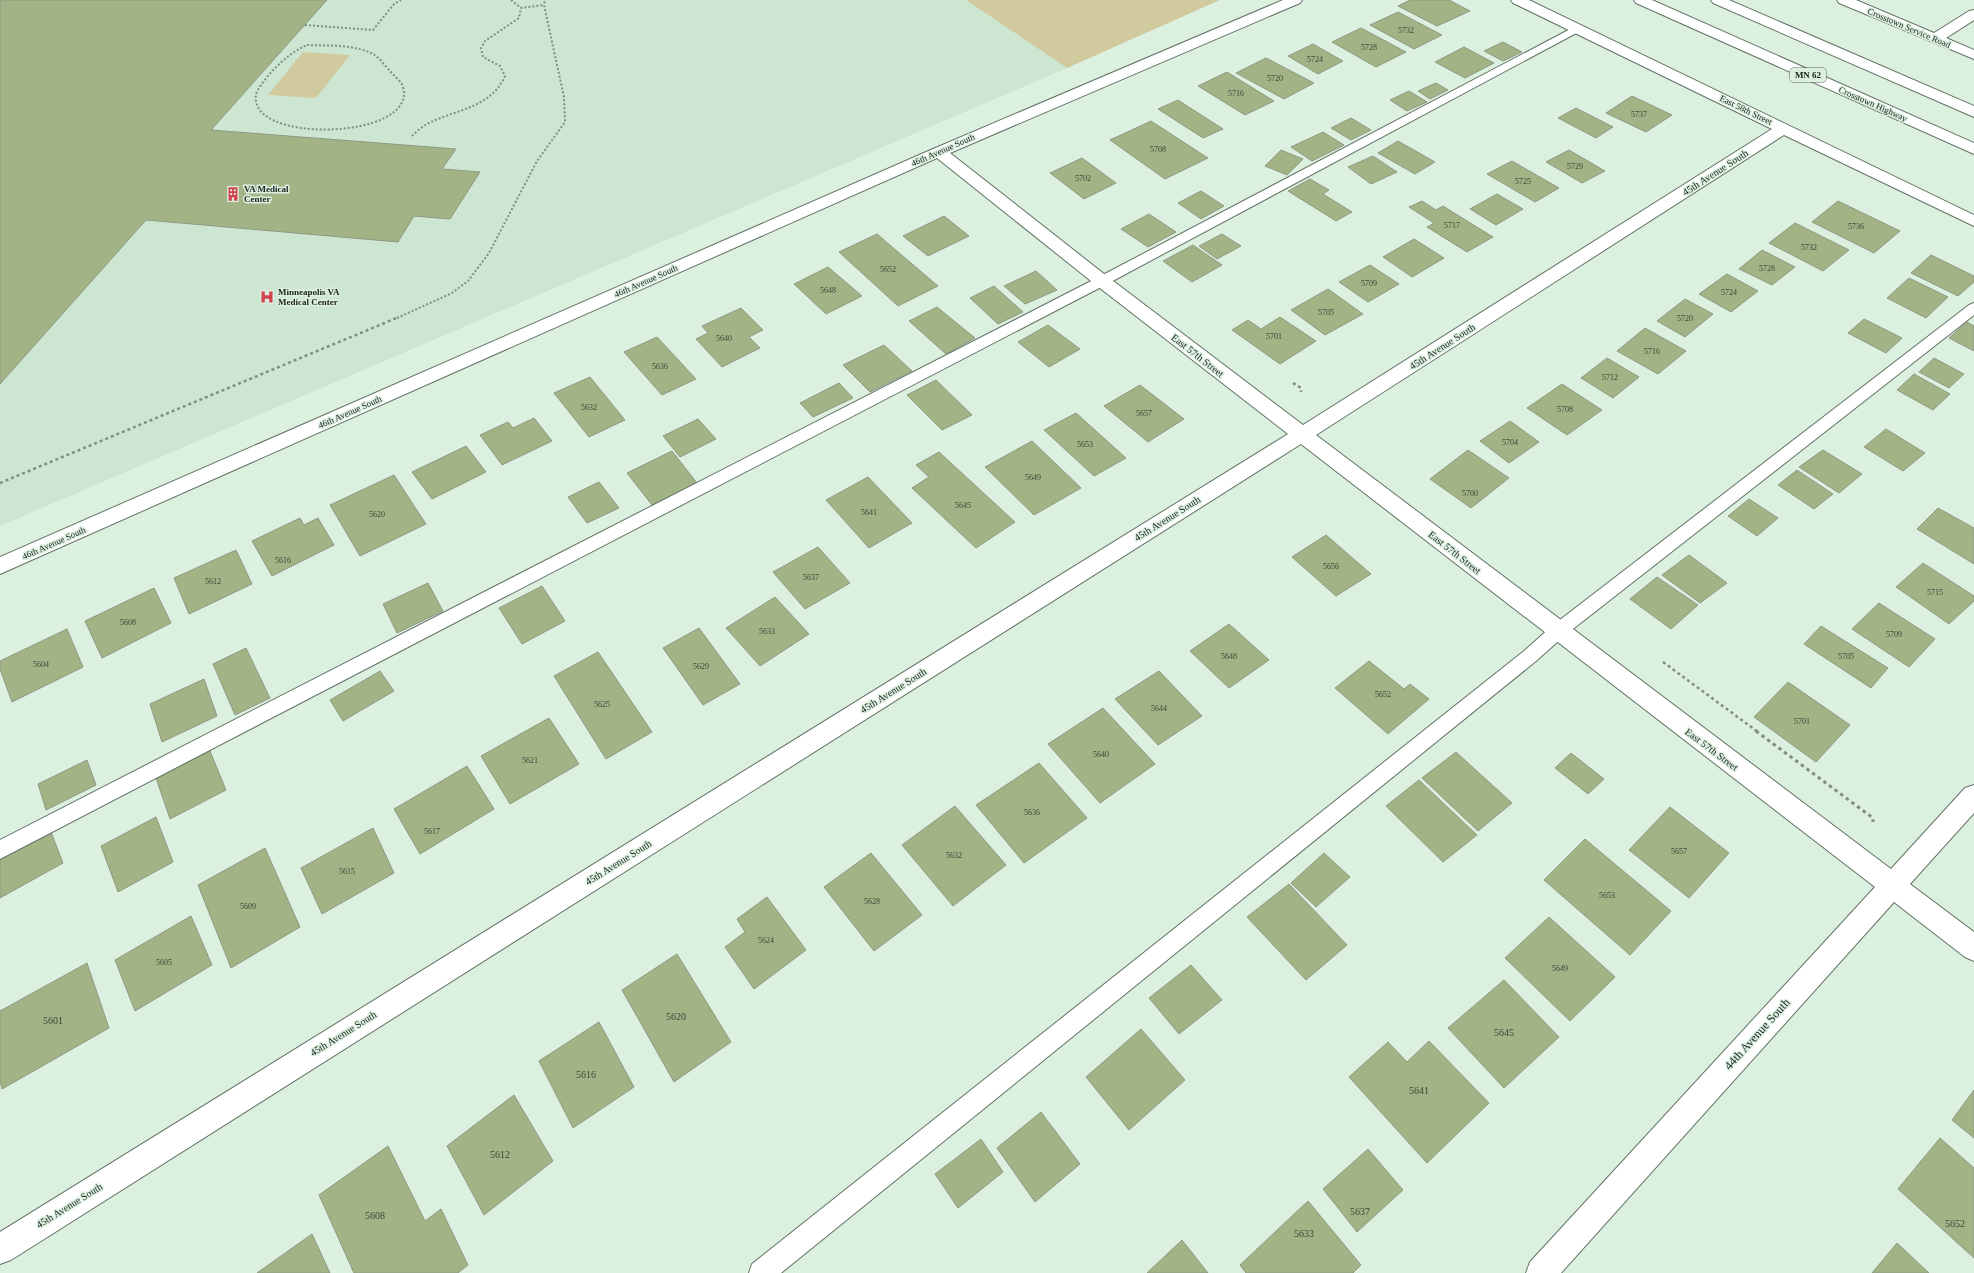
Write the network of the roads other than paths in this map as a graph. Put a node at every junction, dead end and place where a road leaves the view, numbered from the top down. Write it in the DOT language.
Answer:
graph roads {
  1 [pos="1295,0"];
  2 [pos="1518,0"];
  3 [pos="1641,0"];
  4 [pos="1718,0"];
  5 [pos="1844,0"];
  6 [pos="1974,14"];
  7 [pos="1578,28"];
  8 [pos="1935,39"];
  9 [pos="1974,55"];
  10 [pos="1974,112"];
  11 [pos="1784,128"];
  12 [pos="1974,149"];
  13 [pos="939,152"];
  14 [pos="1974,221"];
  15 [pos="1102,281"];
  16 [pos="1974,308"];
  17 [pos="1302,434"];
  18 [pos="0,566"];
  19 [pos="1558,631"];
  20 [pos="1974,796"];
  21 [pos="0,850"];
  22 [pos="1892,885"];
  23 [pos="1974,948"];
  24 [pos="0,1249"];
  25 [pos="761,1273"];
  26 [pos="1541,1273"];
  1 -- 13 [label="main road, 46th Avenue South"];
  2 -- 7 [label="main road, East 58th Street"];
  3 -- 12 [label="main road, Crosstown Highway / MN 62"];
  4 -- 10 [label="main road"];
  5 -- 8 [label="main road, Crosstown Service Road"];
  6 -- 8 [label="main road"];
  7 -- 11 [label="main road, East 58th Street"];
  7 -- 15 [label="lane"];
  8 -- 9 [label="main road, Crosstown Service Road"];
  11 -- 14 [label="main road, East 58th Street"];
  11 -- 17 [label="main road, 45th Avenue South"];
  13 -- 15 [label="main road, East 57th Street"];
  13 -- 18 [label="main road, 46th Avenue South"];
  15 -- 17 [label="main road, East 57th Street"];
  15 -- 21 [label="lane"];
  16 -- 19 [label="lane"];
  17 -- 19 [label="main road, East 57th Street"];
  17 -- 24 [label="main road, 45th Avenue South"];
  19 -- 22 [label="main road, East 57th Street"];
  19 -- 25 [label="lane"];
  20 -- 22 [label="main road, 44th Avenue South"];
  22 -- 23 [label="main road, East 57th Street"];
  22 -- 26 [label="main road, 44th Avenue South"];
}
